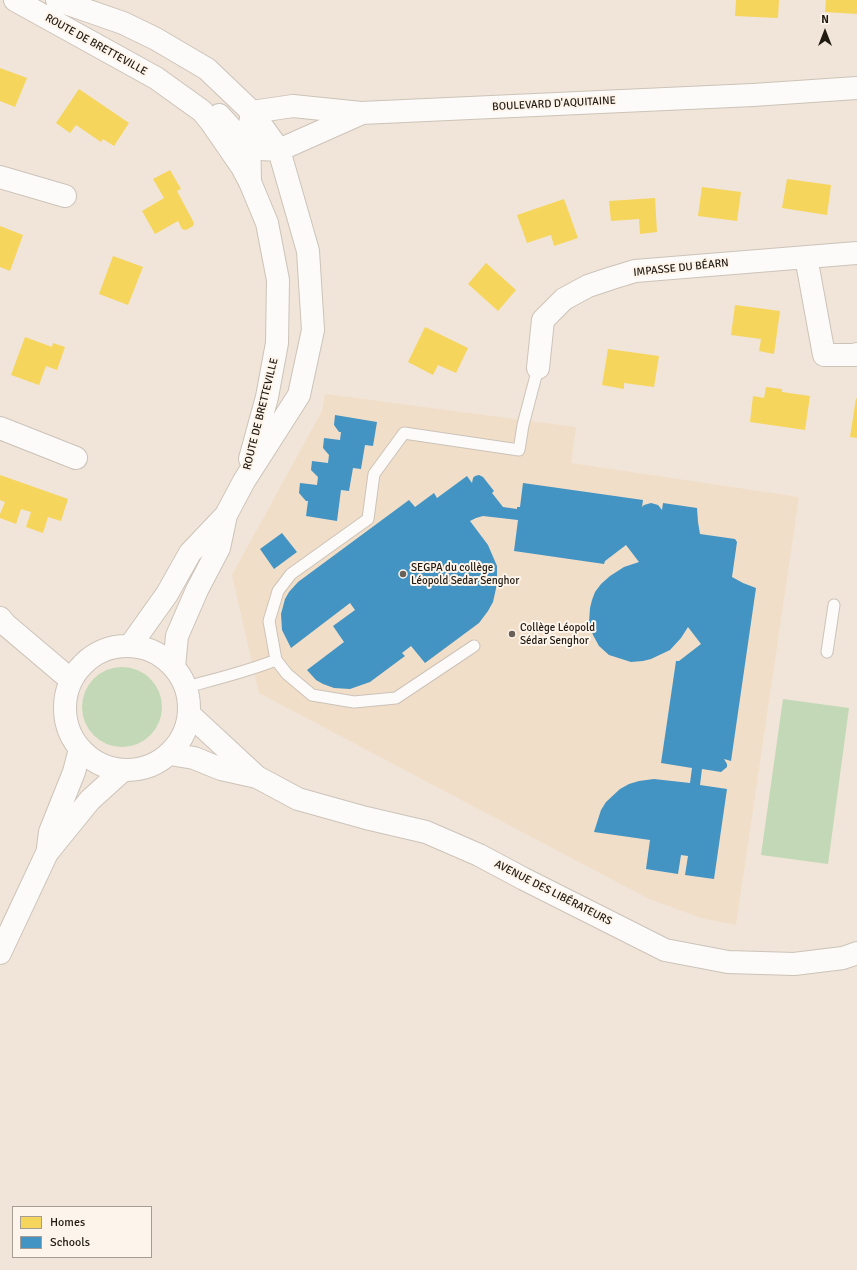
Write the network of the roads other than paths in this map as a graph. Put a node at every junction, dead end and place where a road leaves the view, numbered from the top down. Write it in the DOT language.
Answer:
graph roads {
  1 [pos="15,0"];
  2 [pos="58,0"];
  3 [pos="156,78"];
  4 [pos="857,88"];
  5 [pos="252,112"];
  6 [pos="362,114"];
  7 [pos="249,143"];
  8 [pos="279,150"];
  9 [pos="0,177"];
  10 [pos="250,182"];
  11 [pos="65,196"];
  12 [pos="857,253"];
  13 [pos="806,257"];
  14 [pos="857,354"];
  15 [pos="538,368"];
  16 [pos="0,428"];
  17 [pos="76,458"];
  18 [pos="244,481"];
  19 [pos="226,515"];
  20 [pos="834,605"];
  21 [pos="0,618"];
  22 [pos="130,646"];
  23 [pos="474,646"];
  24 [pos="827,652"];
  25 [pos="276,660"];
  26 [pos="174,667"];
  27 [pos="71,680"];
  28 [pos="186,687"];
  29 [pos="189,714"];
  30 [pos="80,749"];
  31 [pos="170,754"];
  32 [pos="122,770"];
  33 [pos="257,777"];
  34 [pos="47,853"];
  35 [pos="0,953"];
  36 [pos="857,953"];
  1 -- 3 [label="main road, ROUTE DE BRETTEVILLE"];
  2 -- 5 [label="main road, ROUTE DE BRETTEVILLE"];
  3 -- 7 [label="main road, ROUTE DE BRETTEVILLE"];
  3 -- 10 [label="main road, ROUTE DE BRETTEVILLE"];
  4 -- 6 [label="main road, BOULEVARD D'AQUITAINE"];
  5 -- 6 [label="main road, BOULEVARD D'AQUITAINE"];
  5 -- 7 [label="main road"];
  5 -- 8 [label="main road, ROUTE DE BRETTEVILLE"];
  6 -- 8 [label="main road"];
  7 -- 8 [label="main road, ROUTE DE BRETTEVILLE"];
  7 -- 10 [label="main road"];
  8 -- 18 [label="main road, ROUTE DE BRETTEVILLE"];
  9 -- 11 [label="main road"];
  10 -- 18 [label="main road, ROUTE DE BRETTEVILLE"];
  12 -- 13 [label="main road, IMPASSE DU BÉARN"];
  13 -- 14 [label="main road"];
  13 -- 15 [label="main road, IMPASSE DU BÉARN"];
  15 -- 25 [label="lane"];
  16 -- 17 [label="main road"];
  18 -- 19 [label="main road, ROUTE DE BRETTEVILLE"];
  19 -- 22 [label="main road, ROUTE DE BRETTEVILLE"];
  19 -- 26 [label="main road, ROUTE DE BRETTEVILLE"];
  20 -- 24 [label="lane"];
  21 -- 27 [label="main road"];
  22 -- 26 [label="main road"];
  22 -- 27 [label="main road"];
  23 -- 25 [label="lane"];
  25 -- 28 [label="lane"];
  26 -- 28 [label="main road"];
  27 -- 30 [label="main road"];
  28 -- 29 [label="main road"];
  29 -- 31 [label="main road"];
  29 -- 33 [label="main road, AVENUE DES LIBÉRATEURS"];
  30 -- 32 [label="main road"];
  30 -- 34 [label="main road"];
  31 -- 32 [label="main road"];
  31 -- 33 [label="main road, AVENUE DES LIBÉRATEURS"];
  32 -- 34 [label="main road"];
  33 -- 36 [label="main road, AVENUE DES LIBÉRATEURS"];
  34 -- 35 [label="main road"];
}
